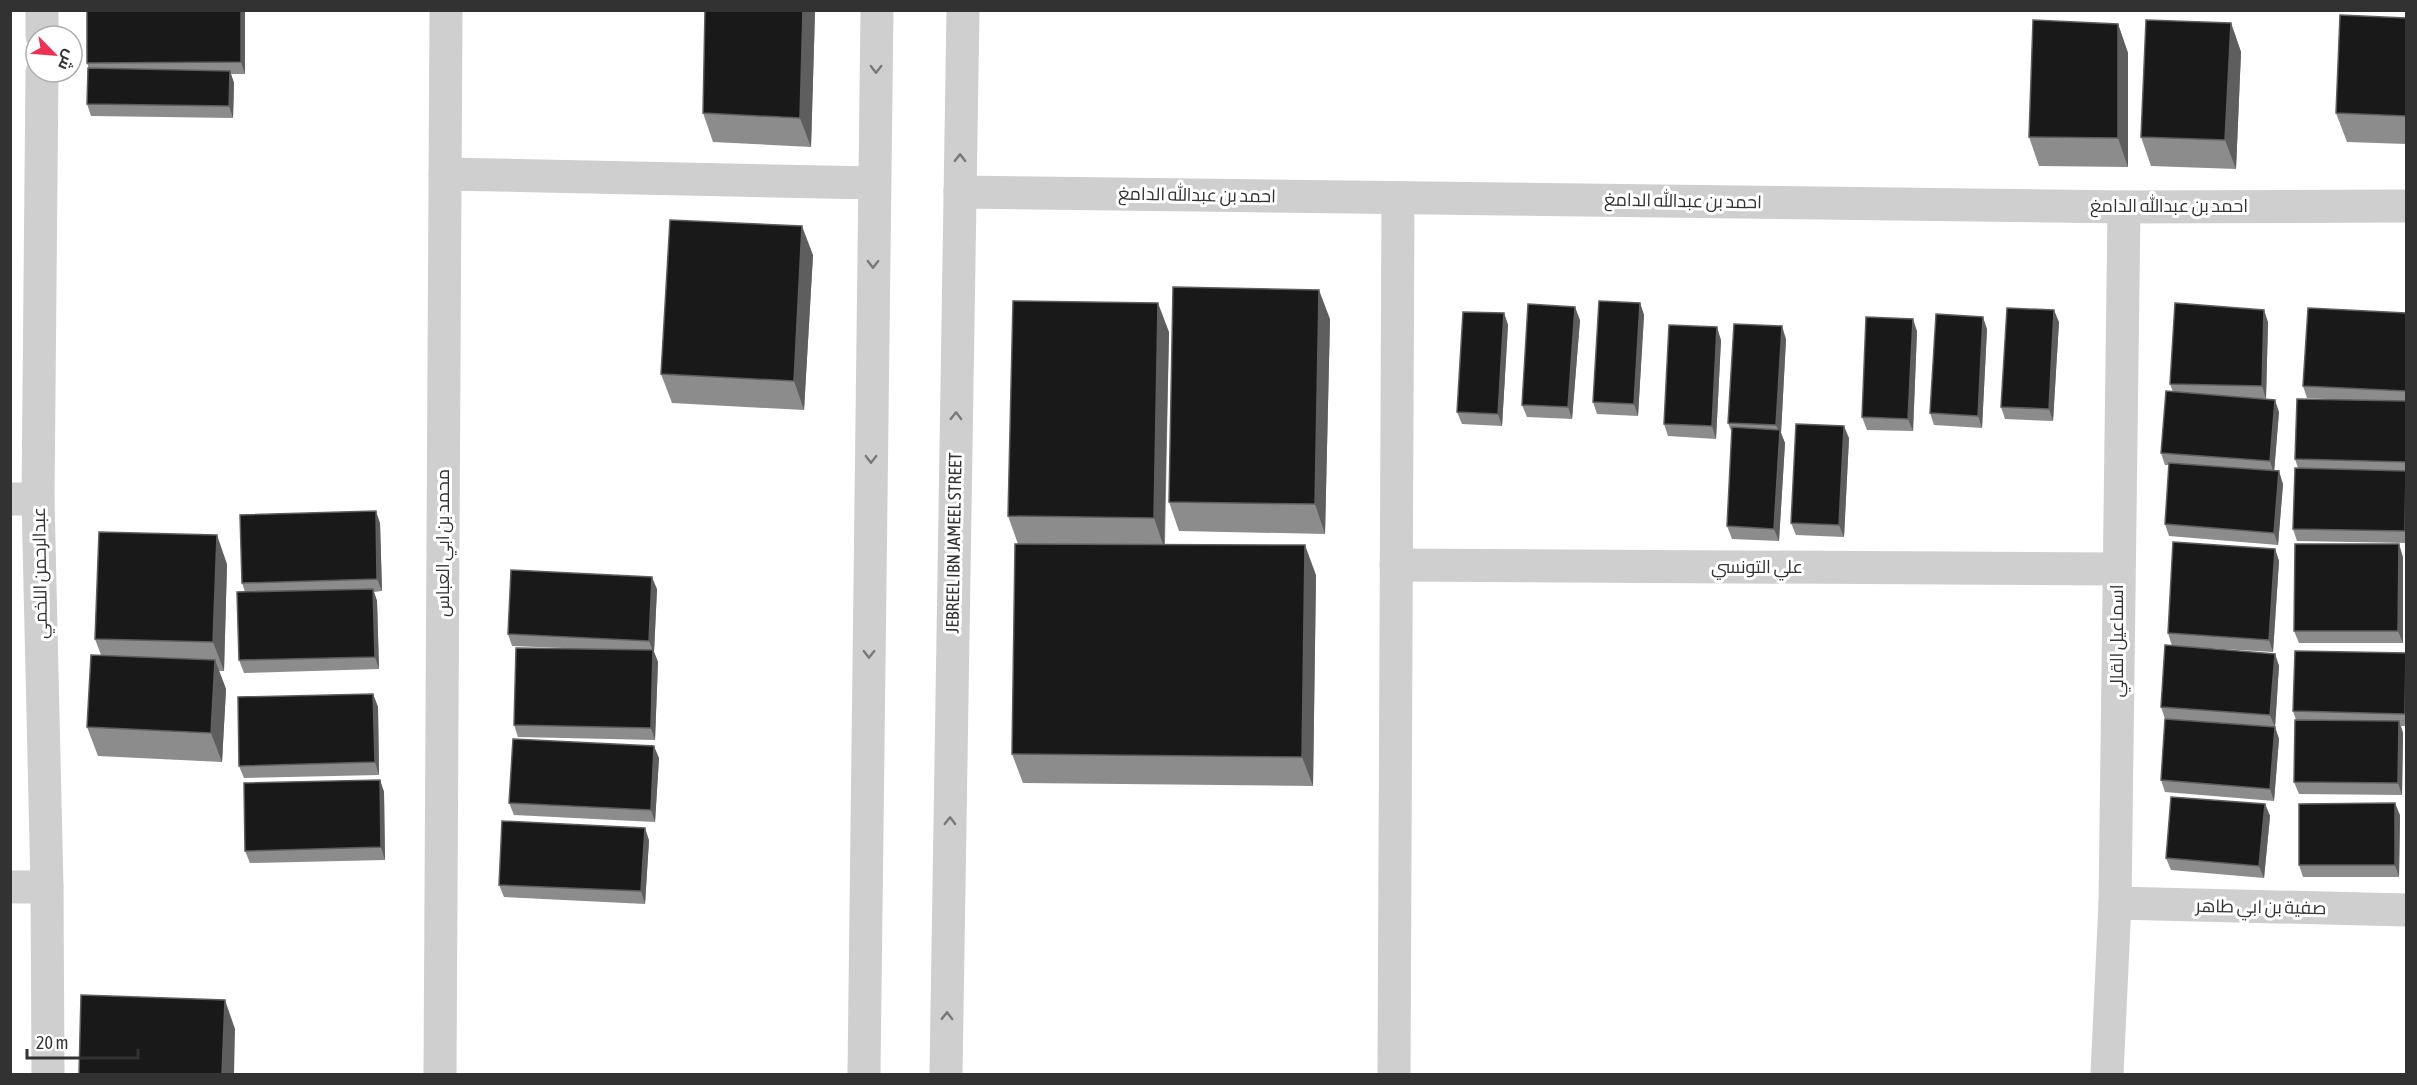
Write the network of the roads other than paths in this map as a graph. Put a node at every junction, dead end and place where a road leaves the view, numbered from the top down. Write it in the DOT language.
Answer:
graph roads {
  1 [pos="446,10"];
  2 [pos="877,10"];
  3 [pos="963,10"];
  4 [pos="41,84"];
  5 [pos="445,174"];
  6 [pos="873,183"];
  7 [pos="960,192"];
  8 [pos="1398,198"];
  9 [pos="2406,206"];
  10 [pos="2124,207"];
  11 [pos="24,499"];
  12 [pos="1396,565"];
  13 [pos="2118,569"];
  14 [pos="10,887"];
  15 [pos="47,887"];
  16 [pos="2115,903"];
  17 [pos="2406,910"];
  18 [pos="48,1074"];
  19 [pos="440,1074"];
  20 [pos="864,1074"];
  21 [pos="946,1074"];
  22 [pos="1394,1074"];
  23 [pos="2108,1074"];
  1 -- 5 [label="street, محمد بن ابي العباس"];
  2 -- 6 [label="street, one-way"];
  7 -- 3 [label="street, JEBREEL IBN JAMEEL STREET, one-way"];
  4 -- 11 [label="street, عبدالرحمن اللخمي"];
  5 -- 6 [label="street"];
  5 -- 19 [label="street, محمد بن ابي العباس"];
  6 -- 20 [label="street, one-way"];
  7 -- 8 [label="street, احمد بن عبدالله الدامغ"];
  21 -- 7 [label="street, JEBREEL IBN JAMEEL STREET, one-way"];
  8 -- 10 [label="street, احمد بن عبدالله الدامغ"];
  8 -- 12 [label="street"];
  9 -- 10 [label="street, احمد بن عبدالله الدامغ"];
  10 -- 13 [label="street, اسماعيل القالي"];
  11 -- 15 [label="street, عبدالرحمن اللخمي"];
  12 -- 13 [label="street, علي التونسي"];
  12 -- 22 [label="street"];
  13 -- 16 [label="street, اسماعيل القالي"];
  14 -- 15 [label="street"];
  15 -- 18 [label="street, عبدالرحمن اللخمي"];
  16 -- 17 [label="street, صفية بن ابي طاهر"];
  16 -- 23 [label="street, اسماعيل القالي"];
}
